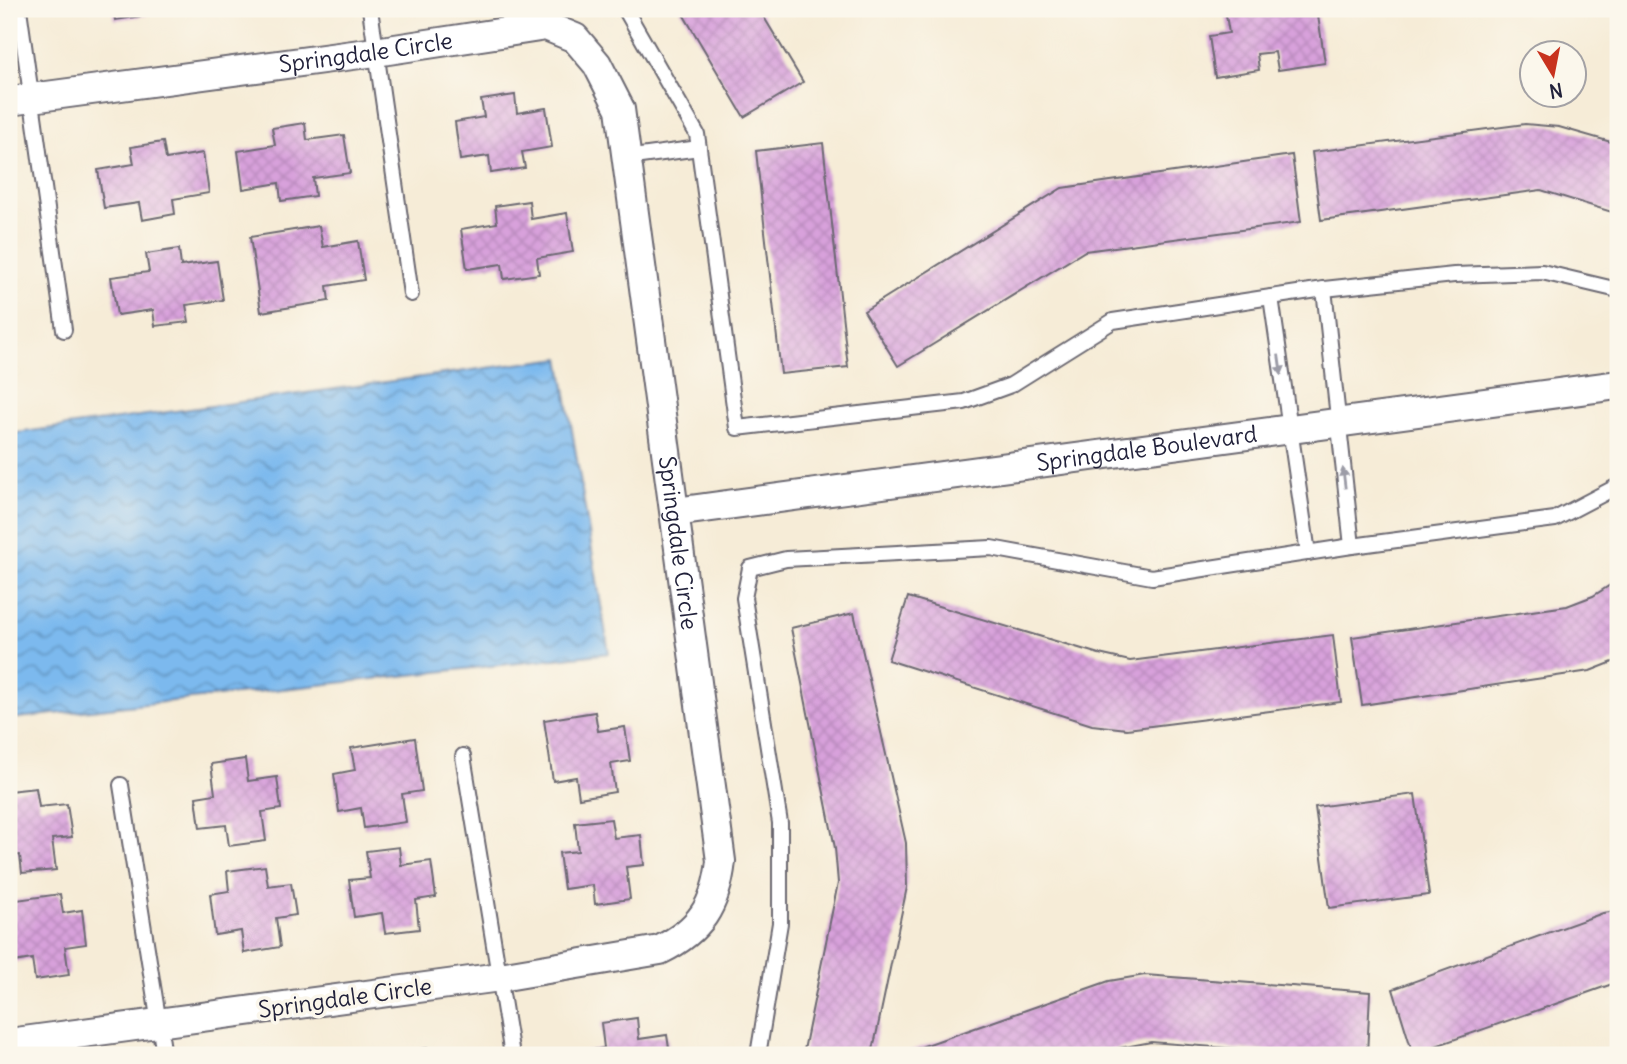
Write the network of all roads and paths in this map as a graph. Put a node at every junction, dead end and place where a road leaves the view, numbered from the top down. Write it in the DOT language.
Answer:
graph roads {
  1 [pos="19,9"];
  2 [pos="370,9"];
  3 [pos="625,9"];
  4 [pos="375,52"];
  5 [pos="20,100"];
  6 [pos="699,148"];
  7 [pos="626,158"];
  8 [pos="1324,289"];
  9 [pos="1618,290"];
  10 [pos="411,294"];
  11 [pos="1271,298"];
  12 [pos="64,330"];
  13 [pos="1618,385"];
  14 [pos="1338,424"];
  15 [pos="1289,430"];
  16 [pos="1618,486"];
  17 [pos="675,512"];
  18 [pos="1352,546"];
  19 [pos="1308,553"];
  20 [pos="463,756"];
  21 [pos="121,785"];
  22 [pos="500,977"];
  23 [pos="159,1022"];
  24 [pos="9,1043"];
  25 [pos="164,1055"];
  26 [pos="512,1055"];
  27 [pos="758,1055"];
  1 -- 5 [label="lane"];
  2 -- 4 [label="lane"];
  3 -- 6 [label="lane"];
  4 -- 5 [label="street, Springdale Circle"];
  4 -- 7 [label="street, Springdale Circle"];
  4 -- 10 [label="lane"];
  5 -- 12 [label="lane"];
  6 -- 7 [label="lane"];
  6 -- 11 [label="lane"];
  7 -- 17 [label="street, Springdale Circle"];
  8 -- 9 [label="lane"];
  8 -- 11 [label="lane"];
  8 -- 14 [label="lane"];
  11 -- 15 [label="lane, one-way"];
  13 -- 14 [label="street, Springdale Boulevard"];
  14 -- 15 [label="street, Springdale Boulevard"];
  18 -- 14 [label="lane, one-way"];
  15 -- 17 [label="street, Springdale Boulevard"];
  15 -- 19 [label="lane"];
  16 -- 18 [label="lane"];
  17 -- 22 [label="street, Springdale Circle"];
  18 -- 19 [label="lane"];
  19 -- 27 [label="lane"];
  20 -- 22 [label="lane"];
  21 -- 23 [label="lane"];
  22 -- 23 [label="street, Springdale Circle"];
  22 -- 26 [label="lane"];
  23 -- 24 [label="street, Springdale Circle"];
  23 -- 25 [label="lane"];
}
